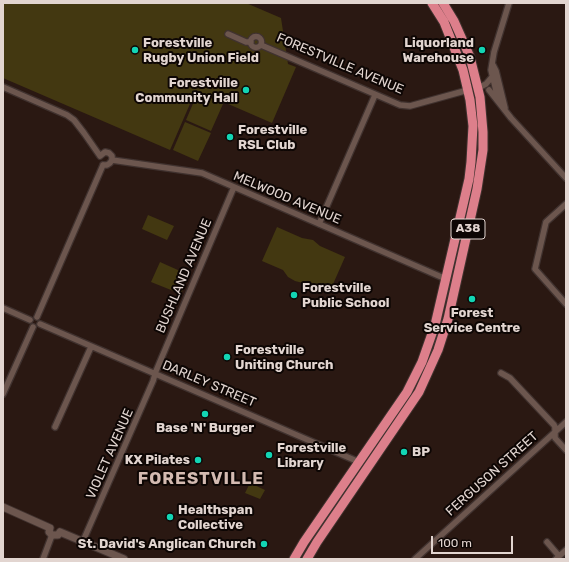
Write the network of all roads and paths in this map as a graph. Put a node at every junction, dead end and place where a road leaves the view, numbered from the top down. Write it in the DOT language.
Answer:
graph roads {
  1 [pos="432,3"];
  2 [pos="443,3"];
  3 [pos="509,3"];
  4 [pos="228,34"];
  5 [pos="493,65"];
  6 [pos="492,77"];
  7 [pos="3,87"];
  8 [pos="494,87"];
  9 [pos="478,88"];
  10 [pos="468,90"];
  11 [pos="375,95"];
  12 [pos="505,108"];
  13 [pos="100,156"];
  14 [pos="112,160"];
  15 [pos="103,165"];
  16 [pos="566,178"];
  17 [pos="234,187"];
  18 [pos="566,204"];
  19 [pos="319,224"];
  20 [pos="446,279"];
  21 [pos="566,304"];
  22 [pos="3,308"];
  23 [pos="37,318"];
  24 [pos="30,320"];
  25 [pos="40,324"];
  26 [pos="33,327"];
  27 [pos="91,346"];
  28 [pos="501,373"];
  29 [pos="155,374"];
  30 [pos="3,394"];
  31 [pos="566,422"];
  32 [pos="55,427"];
  33 [pos="555,432"];
  34 [pos="566,450"];
  35 [pos="358,462"];
  36 [pos="368,467"];
  37 [pos="3,507"];
  38 [pos="50,528"];
  39 [pos="60,532"];
  40 [pos="52,535"];
  41 [pos="83,541"];
  42 [pos="547,542"];
  43 [pos="566,550"];
  44 [pos="557,557"];
  45 [pos="43,559"];
  46 [pos="124,559"];
  47 [pos="294,559"];
  48 [pos="307,559"];
  49 [pos="415,559"];
  1 -- 10 [label="highway, A38"];
  2 -- 9 [label="highway, A38"];
  3 -- 5 [label="street"];
  4 -- 11 [label="street, FORESTVILLE AVENUE"];
  5 -- 6 [label="street"];
  5 -- 8 [label="street"];
  6 -- 8 [label="street"];
  6 -- 9 [label="street"];
  7 -- 13 [label="street"];
  8 -- 9 [label="street"];
  8 -- 12 [label="street"];
  8 -- 12 [label="street"];
  9 -- 10 [label="highway, FORESTVILLE AVENUE"];
  9 -- 36 [label="highway, A38"];
  10 -- 11 [label="street, FORESTVILLE AVENUE"];
  10 -- 20 [label="highway, A38"];
  11 -- 19 [label="street"];
  12 -- 16 [label="street"];
  13 -- 14 [label="street"];
  13 -- 15 [label="street"];
  14 -- 15 [label="street"];
  14 -- 17 [label="street, MELWOOD AVENUE"];
  15 -- 23 [label="street"];
  17 -- 19 [label="street, MELWOOD AVENUE"];
  17 -- 29 [label="street, BUSHLAND AVENUE"];
  18 -- 21 [label="street"];
  19 -- 20 [label="street, MELWOOD AVENUE"];
  20 -- 35 [label="highway, A38"];
  22 -- 24 [label="street"];
  23 -- 24 [label="street"];
  23 -- 25 [label="street"];
  24 -- 26 [label="street"];
  25 -- 26 [label="street"];
  25 -- 27 [label="street, DARLEY STREET"];
  26 -- 30 [label="street"];
  27 -- 29 [label="street, DARLEY STREET"];
  27 -- 32 [label="street"];
  28 -- 33 [label="street"];
  29 -- 35 [label="street, DARLEY STREET"];
  29 -- 41 [label="street, VIOLET AVENUE"];
  31 -- 33 [label="street, FERGUSON STREET"];
  33 -- 34 [label="street"];
  33 -- 49 [label="street, FERGUSON STREET"];
  35 -- 36 [label="highway, DARLEY STREET"];
  35 -- 47 [label="highway, A38"];
  36 -- 48 [label="highway, A38"];
  37 -- 38 [label="street"];
  38 -- 39 [label="street"];
  38 -- 40 [label="street"];
  39 -- 40 [label="street"];
  39 -- 41 [label="street"];
  40 -- 45 [label="street"];
  41 -- 46 [label="street"];
  42 -- 44 [label="street"];
  43 -- 44 [label="street"];
}
